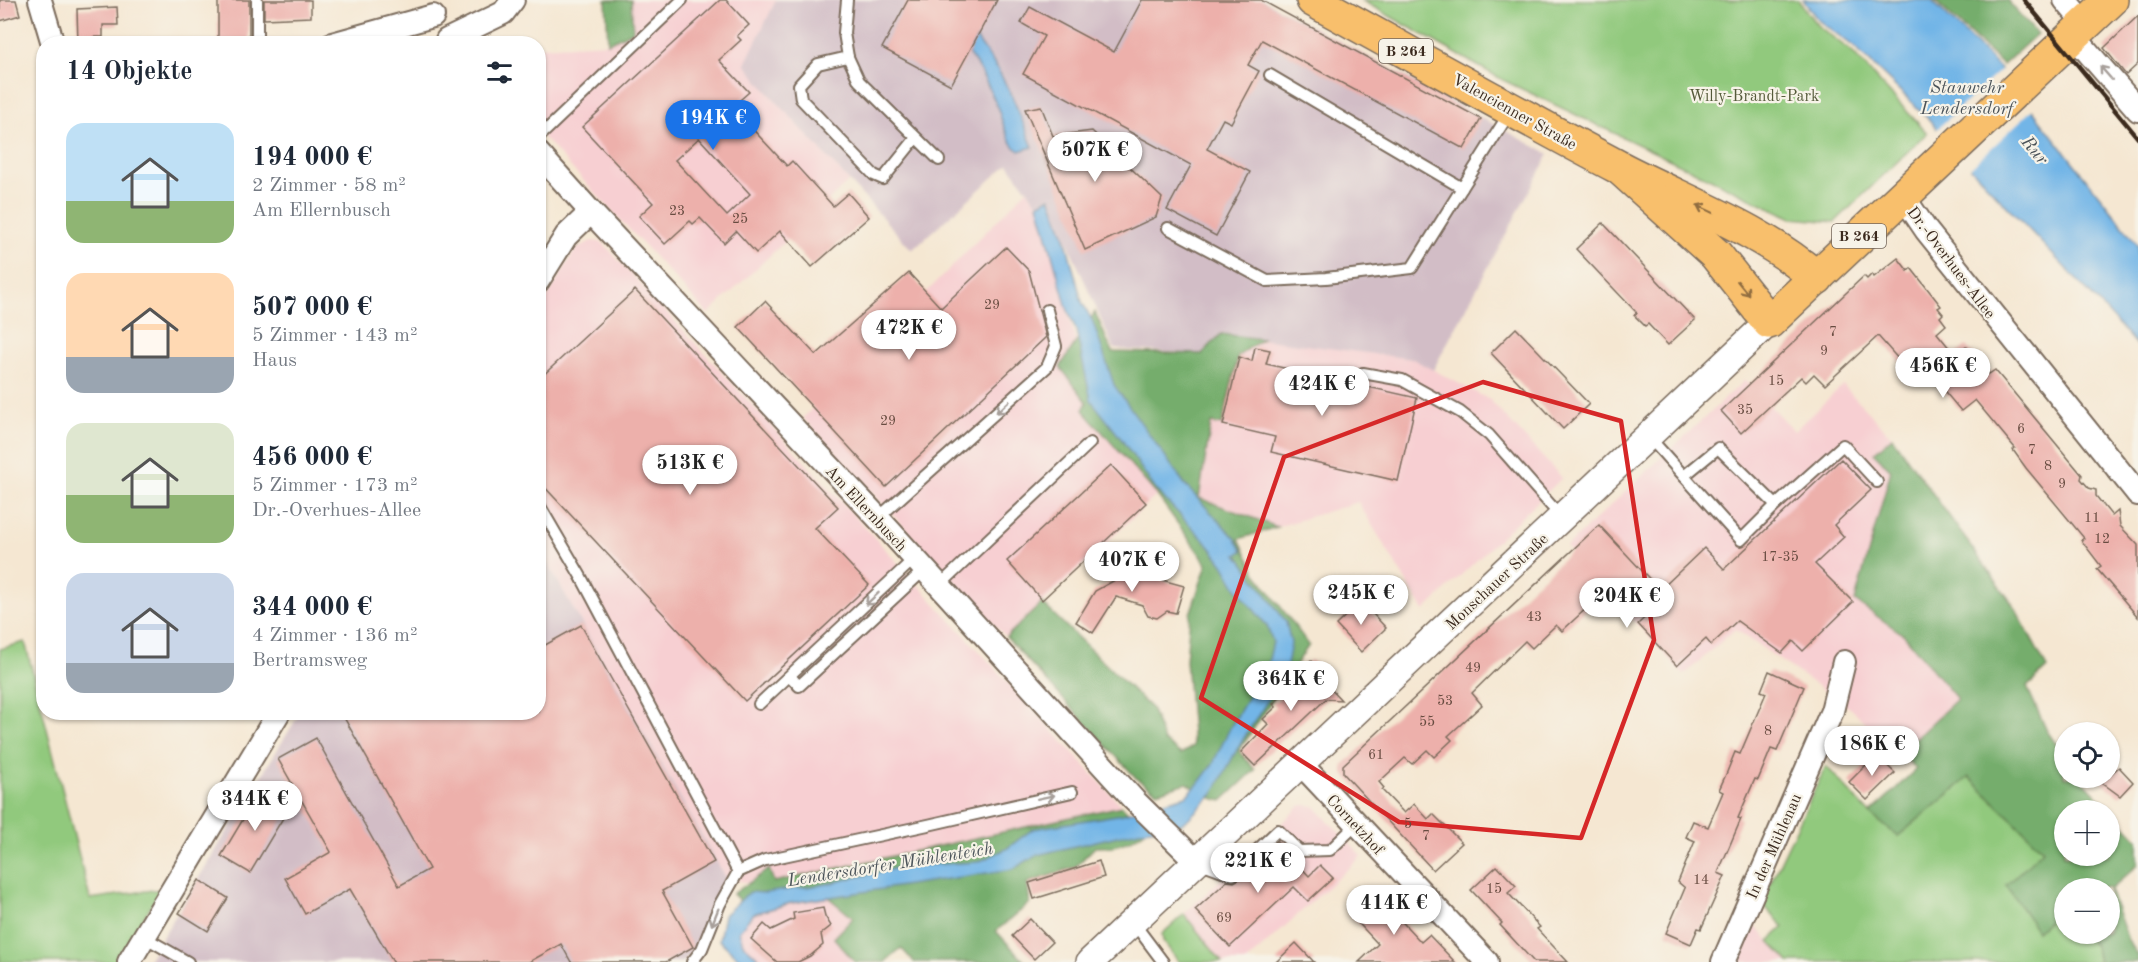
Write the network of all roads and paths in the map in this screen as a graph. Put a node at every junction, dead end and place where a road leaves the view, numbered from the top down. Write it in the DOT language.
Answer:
graph roads {
  1 [pos="40,0"];
  2 [pos="257,0"];
  3 [pos="513,0"];
  4 [pos="682,0"];
  5 [pos="847,0"];
  6 [pos="1313,0"];
  7 [pos="2111,0"];
  8 [pos="430,8"];
  9 [pos="2069,29"];
  10 [pos="51,36"];
  11 [pos="257,36"];
  12 [pos="354,36"];
  13 [pos="445,36"];
  14 [pos="460,36"];
  15 [pos="848,57"];
  16 [pos="1270,75"];
  17 [pos="1512,109"];
  18 [pos="2138,110"];
  19 [pos="546,130"];
  20 [pos="915,139"];
  21 [pos="939,160"];
  22 [pos="546,162"];
  23 [pos="1621,169"];
  24 [pos="1462,188"];
  25 [pos="1909,191"];
  26 [pos="591,212"];
  27 [pos="1168,228"];
  28 [pos="1757,235"];
  29 [pos="1716,255"];
  30 [pos="546,267"];
  31 [pos="1817,278"];
  32 [pos="1047,310"];
  33 [pos="1769,322"];
  34 [pos="1363,373"];
  35 [pos="1649,437"];
  36 [pos="1090,443"];
  37 [pos="1684,476"];
  38 [pos="1877,482"];
  39 [pos="2138,494"];
  40 [pos="1776,506"];
  41 [pos="546,517"];
  42 [pos="878,518"];
  43 [pos="1562,518"];
  44 [pos="925,572"];
  45 [pos="1844,662"];
  46 [pos="759,704"];
  47 [pos="274,720"];
  48 [pos="1301,764"];
  49 [pos="1072,792"];
  50 [pos="1356,825"];
  51 [pos="1197,862"];
  52 [pos="738,872"];
  53 [pos="1133,922"];
  54 [pos="144,937"];
  55 [pos="129,962"];
  56 [pos="188,962"];
  57 [pos="692,962"];
  58 [pos="1090,962"];
  59 [pos="1163,962"];
  60 [pos="1487,962"];
  61 [pos="1723,962"];
  1 -- 10 [label="street"];
  2 -- 11 [label="lane"];
  3 -- 14 [label="street"];
  4 -- 19 [label="lane"];
  5 -- 15 [label="lane"];
  6 -- 17 [label="main road, Valencienner Straße / B 264"];
  7 -- 9 [label="main road, B 264"];
  8 -- 12 [label="street"];
  8 -- 13 [label="street"];
  18 -- 9 [label="street, one-way"];
  9 -- 25 [label="main road, B 264"];
  15 -- 20 [label="lane"];
  15 -- 20 [label="lane"];
  16 -- 24 [label="lane"];
  17 -- 23 [label="main road, Valencienner Straße / B 264"];
  17 -- 24 [label="lane"];
  20 -- 21 [label="lane"];
  22 -- 26 [label="street, Am Ellernbusch"];
  28 -- 23 [label="main road, Valencienner Straße / B 264, one-way"];
  23 -- 29 [label="main road, Valencienner Straße / B 264"];
  24 -- 27 [label="lane"];
  25 -- 31 [label="main road, B 264"];
  25 -- 39 [label="street, Dr.-Overhues-Allee"];
  26 -- 30 [label="street"];
  26 -- 42 [label="street, Am Ellernbusch"];
  28 -- 29 [label="main road"];
  28 -- 31 [label="main road, Valencienner Straße / B 264"];
  29 -- 33 [label="main road, Valencienner Straße / B 264, one-way"];
  31 -- 33 [label="main road, B 264"];
  32 -- 42 [label="lane, one-way"];
  33 -- 35 [label="street, Monschauer Straße"];
  34 -- 43 [label="lane"];
  35 -- 37 [label="lane"];
  35 -- 43 [label="street, Monschauer Straße"];
  36 -- 44 [label="lane"];
  37 -- 40 [label="lane"];
  37 -- 40 [label="lane"];
  38 -- 40 [label="lane"];
  41 -- 52 [label="lane"];
  42 -- 44 [label="street, Am Ellernbusch"];
  43 -- 48 [label="street, Monschauer Straße"];
  44 -- 46 [label="lane"];
  44 -- 51 [label="street, Am Ellernbusch"];
  45 -- 61 [label="street, In der Mühlenau"];
  47 -- 54 [label="street"];
  48 -- 50 [label="street, Cornetzhof"];
  48 -- 51 [label="street, Monschauer Straße"];
  52 -- 49 [label="lane, one-way"];
  50 -- 51 [label="lane"];
  50 -- 60 [label="street, Cornetzhof"];
  51 -- 53 [label="street, Monschauer Straße"];
  52 -- 57 [label="lane, one-way"];
  53 -- 58 [label="street, Monschauer Straße"];
  53 -- 59 [label="lane"];
  54 -- 55 [label="street"];
  54 -- 56 [label="lane"];
}
